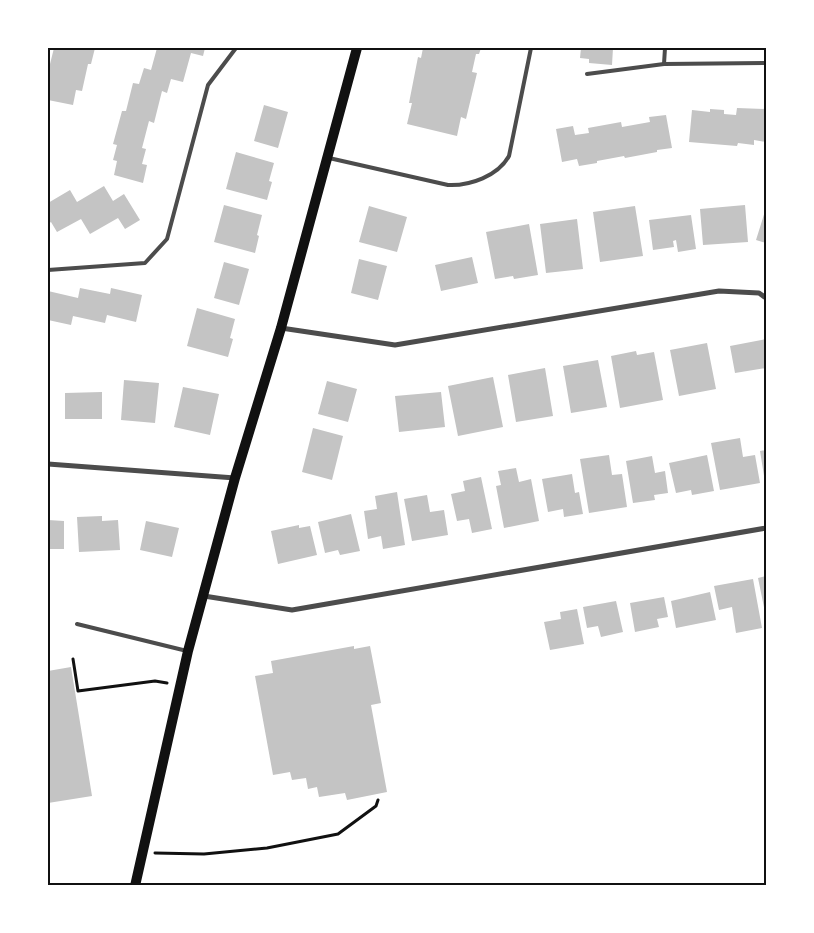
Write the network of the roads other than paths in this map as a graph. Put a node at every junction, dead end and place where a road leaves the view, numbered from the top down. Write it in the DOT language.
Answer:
graph roads {
  1 [pos="236,48"];
  2 [pos="357,48"];
  3 [pos="531,48"];
  4 [pos="665,48"];
  5 [pos="766,63"];
  6 [pos="664,64"];
  7 [pos="587,74"];
  8 [pos="327,158"];
  9 [pos="48,270"];
  10 [pos="766,298"];
  11 [pos="281,328"];
  12 [pos="48,464"];
  13 [pos="235,478"];
  14 [pos="766,528"];
  15 [pos="204,596"];
  16 [pos="78,624"];
  17 [pos="188,651"];
  18 [pos="135,886"];
  1 -- 9 [label="lane"];
  2 -- 8 [label="main road"];
  3 -- 8 [label="lane"];
  4 -- 6 [label="lane"];
  5 -- 6 [label="lane"];
  6 -- 7 [label="lane"];
  8 -- 11 [label="main road"];
  10 -- 11 [label="street"];
  11 -- 13 [label="main road"];
  12 -- 13 [label="street"];
  13 -- 15 [label="main road"];
  14 -- 15 [label="street"];
  15 -- 17 [label="main road"];
  16 -- 17 [label="lane"];
  17 -- 18 [label="main road"];
}
